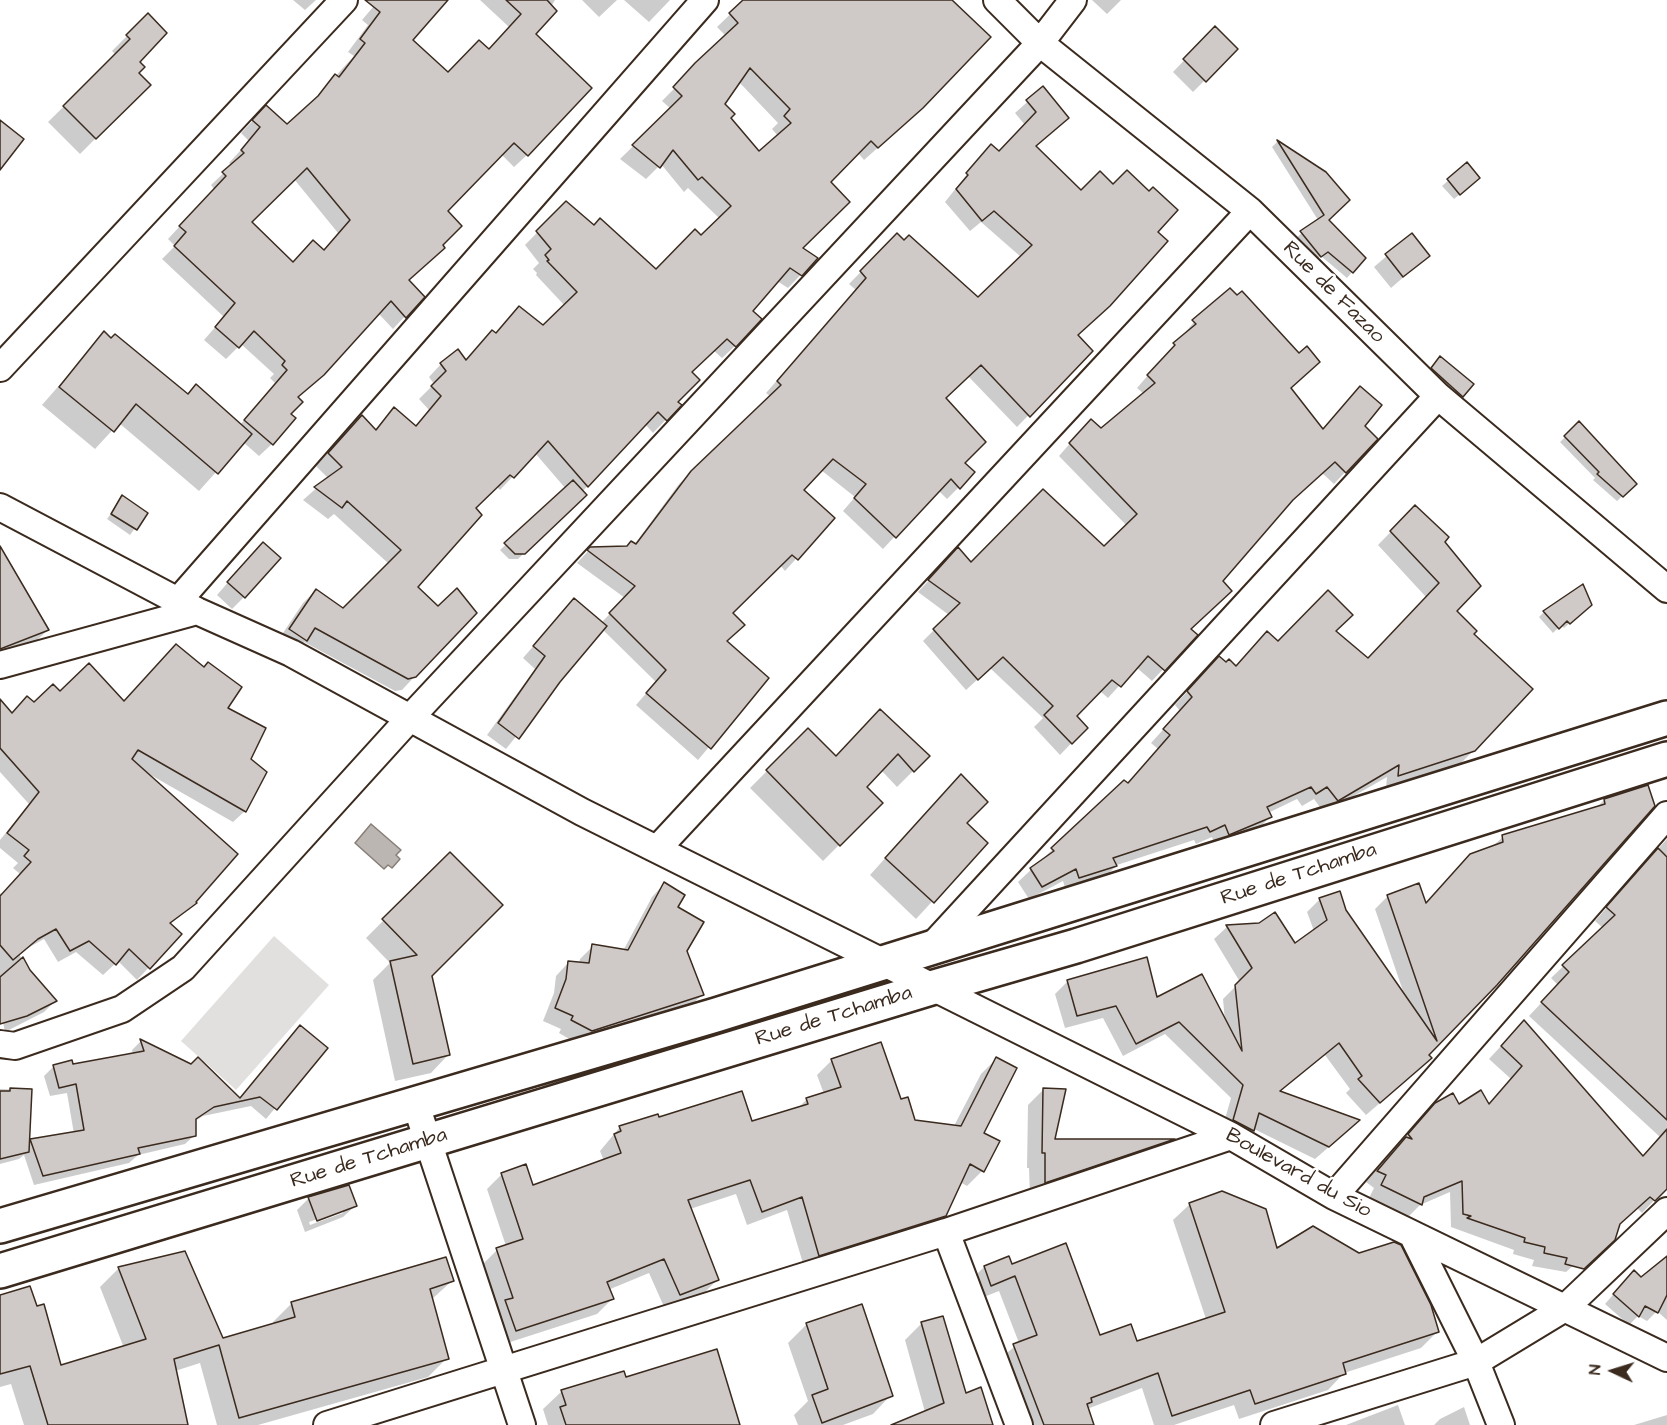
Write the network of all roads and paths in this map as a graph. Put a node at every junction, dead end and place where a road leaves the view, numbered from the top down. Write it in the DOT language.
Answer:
graph roads {
  1 [pos="344,0"];
  2 [pos="705,0"];
  3 [pos="997,0"];
  4 [pos="1073,0"];
  5 [pos="1040,43"];
  6 [pos="1250,211"];
  7 [pos="0,368"];
  8 [pos="1438,396"];
  9 [pos="0,507"];
  10 [pos="1667,589"];
  11 [pos="188,606"];
  12 [pos="0,664"];
  13 [pos="1667,717"];
  14 [pos="409,719"];
  15 [pos="1667,759"];
  16 [pos="1667,815"];
  17 [pos="658,848"];
  18 [pos="932,946"];
  19 [pos="883,961"];
  20 [pos="930,988"];
  21 [pos="0,1044"];
  22 [pos="416,1105"];
  23 [pos="1231,1136"];
  24 [pos="427,1141"];
  25 [pos="1334,1196"];
  26 [pos="1667,1211"];
  27 [pos="0,1226"];
  28 [pos="946,1232"];
  29 [pos="1413,1236"];
  30 [pos="0,1271"];
  31 [pos="1565,1308"];
  32 [pos="1667,1358"];
  33 [pos="1476,1362"];
  34 [pos="503,1371"];
  35 [pos="327,1425"];
  36 [pos="522,1425"];
  37 [pos="1019,1425"];
  38 [pos="1274,1425"];
  39 [pos="1501,1425"];
  1 -- 7 [label="street"];
  2 -- 11 [label="street"];
  3 -- 5 [label="street, Rue de Fazao"];
  4 -- 5 [label="street"];
  5 -- 6 [label="street, Rue de Fazao"];
  5 -- 14 [label="street"];
  6 -- 8 [label="street, Rue de Fazao"];
  6 -- 17 [label="street"];
  8 -- 10 [label="street, Rue de Fazao"];
  8 -- 18 [label="street"];
  9 -- 11 [label="street, Boulevard du Sio"];
  11 -- 12 [label="street"];
  11 -- 14 [label="street, Boulevard du Sio"];
  13 -- 18 [label="street, Rue de Tchamba"];
  14 -- 17 [label="street, Boulevard du Sio"];
  14 -- 21 [label="street"];
  15 -- 20 [label="street, Rue de Tchamba"];
  16 -- 25 [label="street"];
  17 -- 19 [label="street, Boulevard du Sio"];
  18 -- 19 [label="street, Rue de Tchamba"];
  19 -- 20 [label="street, Boulevard du Sio"];
  19 -- 22 [label="street, Rue de Tchamba"];
  20 -- 23 [label="street, Boulevard du Sio"];
  20 -- 24 [label="street, Rue de Tchamba"];
  22 -- 24 [label="street"];
  22 -- 27 [label="street, Rue de Tchamba"];
  23 -- 25 [label="street, Boulevard du Sio"];
  23 -- 28 [label="street"];
  24 -- 30 [label="street, Rue de Tchamba"];
  24 -- 34 [label="street"];
  25 -- 29 [label="street, Boulevard du Sio"];
  26 -- 31 [label="street"];
  28 -- 34 [label="street"];
  28 -- 37 [label="street"];
  29 -- 31 [label="street, Boulevard du Sio"];
  29 -- 33 [label="street"];
  31 -- 32 [label="street, Boulevard du Sio"];
  31 -- 33 [label="street"];
  33 -- 38 [label="street"];
  33 -- 39 [label="street"];
  34 -- 35 [label="street"];
  34 -- 36 [label="street"];
}
